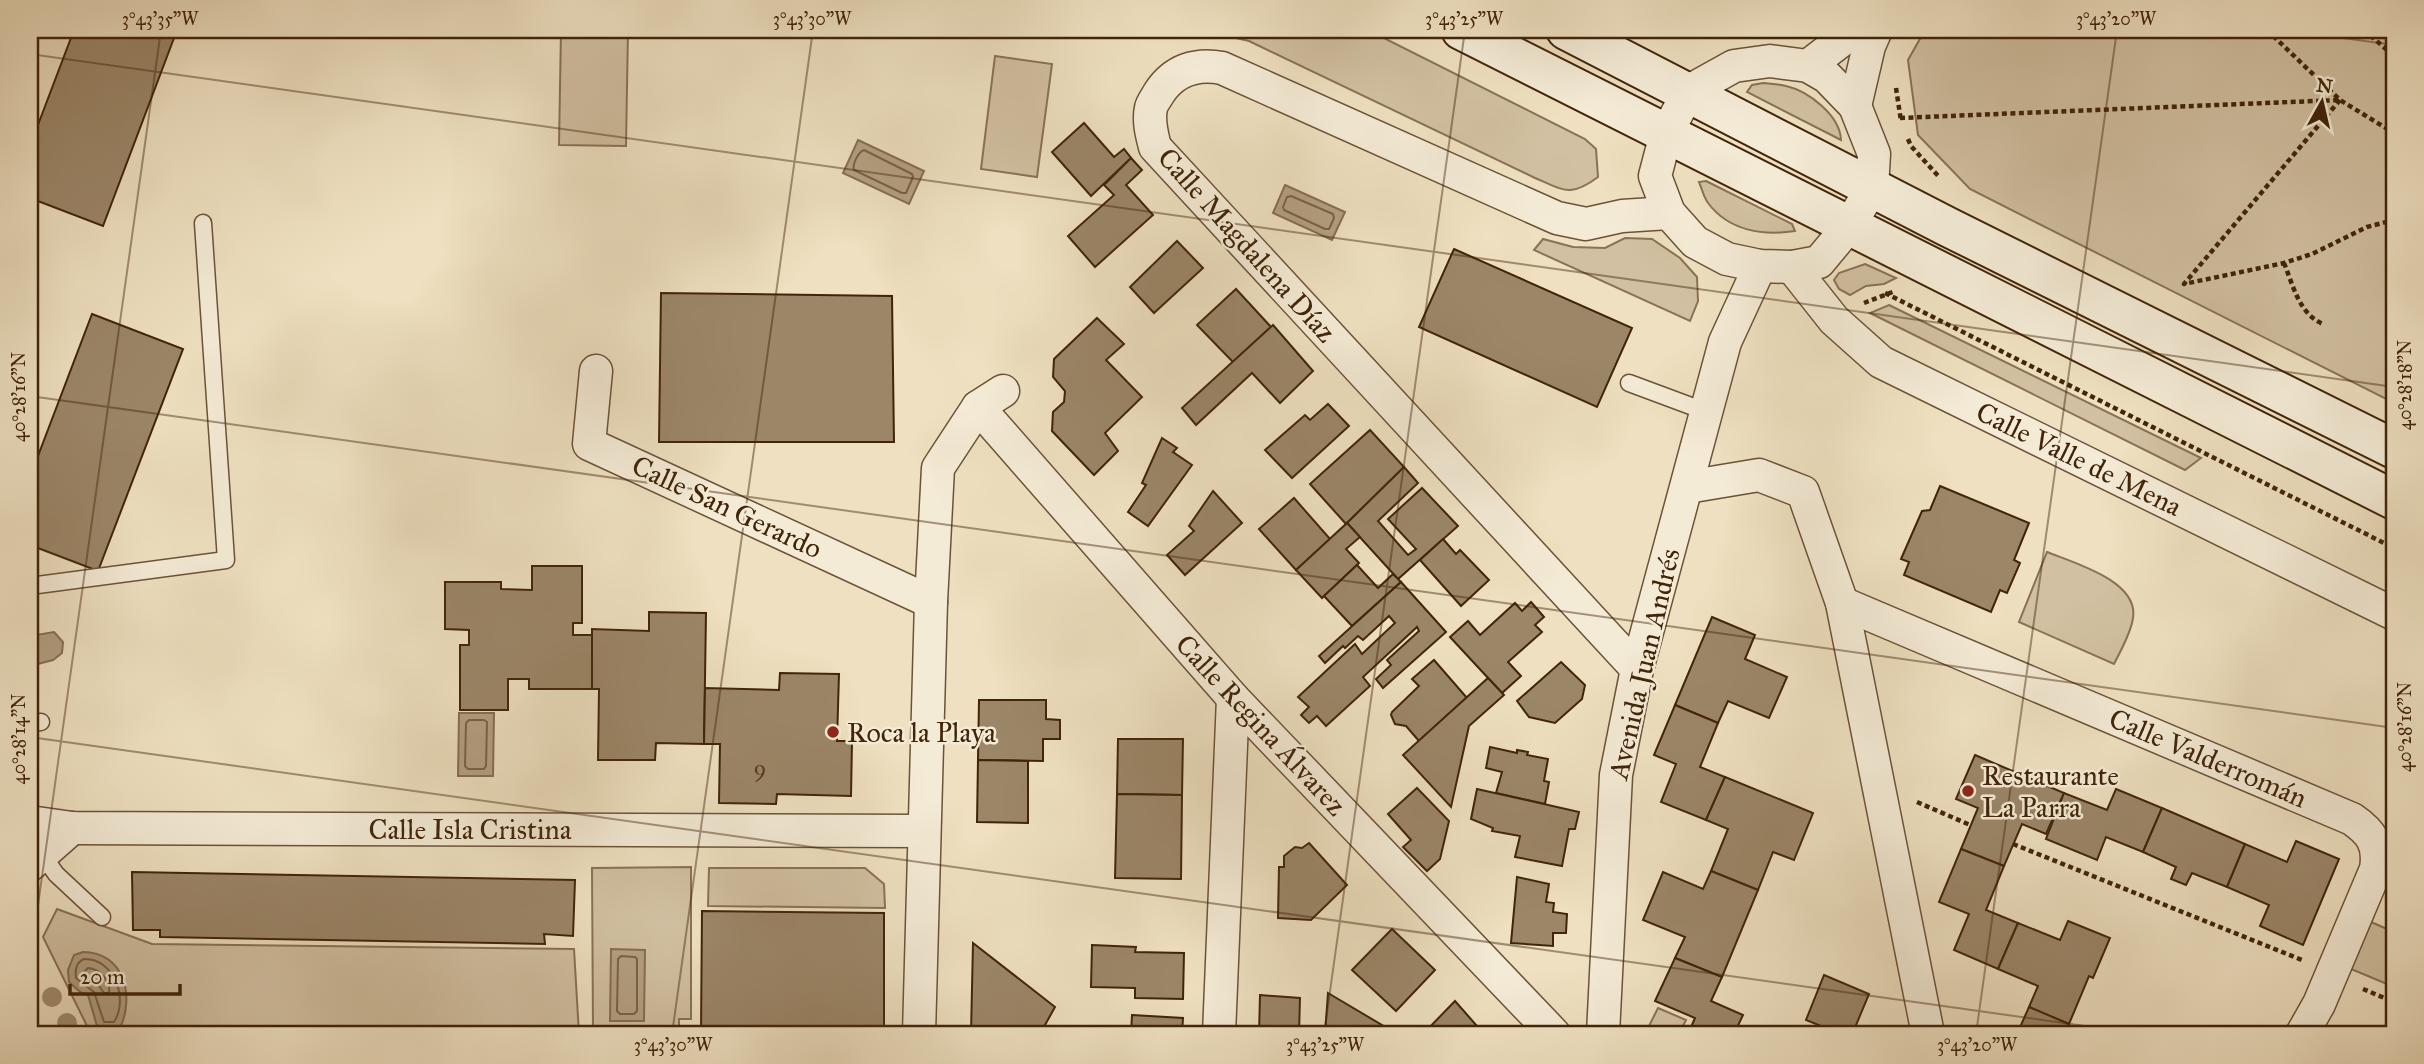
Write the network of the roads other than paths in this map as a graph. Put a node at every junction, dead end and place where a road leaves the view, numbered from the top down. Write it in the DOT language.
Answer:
graph roads {
  1 [pos="1461,30"];
  2 [pos="1566,30"];
  3 [pos="1855,30"];
  4 [pos="1876,30"];
  5 [pos="1808,66"];
  6 [pos="1689,91"];
  7 [pos="1855,107"];
  8 [pos="1666,134"];
  9 [pos="1872,188"];
  10 [pos="1669,213"];
  11 [pos="203,223"];
  12 [pos="1849,226"];
  13 [pos="1727,259"];
  14 [pos="1760,266"];
  15 [pos="1792,267"];
  16 [pos="1725,342"];
  17 [pos="596,371"];
  18 [pos="1629,383"];
  19 [pos="1707,412"];
  20 [pos="2394,449"];
  21 [pos="1687,487"];
  22 [pos="2394,500"];
  23 [pos="30,586"];
  24 [pos="931,602"];
  25 [pos="1842,603"];
  26 [pos="2394,614"];
  27 [pos="1637,668"];
  28 [pos="1233,698"];
  29 [pos="30,822"];
  30 [pos="72,828"];
  31 [pos="923,831"];
  32 [pos="36,860"];
  33 [pos="102,917"];
  34 [pos="919,1034"];
  35 [pos="1219,1034"];
  36 [pos="1555,1034"];
  37 [pos="1603,1034"];
  38 [pos="1928,1034"];
  39 [pos="2302,1034"];
  1 -- 8 [label="main road"];
  2 -- 6 [label="main road"];
  3 -- 5 [label="street"];
  4 -- 7 [label="street"];
  5 -- 6 [label="street"];
  5 -- 7 [label="street"];
  6 -- 8 [label="street"];
  6 -- 9 [label="main road"];
  7 -- 9 [label="street"];
  8 -- 10 [label="street"];
  8 -- 12 [label="main road"];
  9 -- 12 [label="street"];
  9 -- 20 [label="main road"];
  10 -- 13 [label="street"];
  10 -- 27 [label="street, Calle Magdalena Díaz"];
  11 -- 23 [label="lane"];
  12 -- 15 [label="street"];
  12 -- 22 [label="main road"];
  13 -- 14 [label="street"];
  13 -- 16 [label="street, Avenida Juan Andrés"];
  14 -- 15 [label="street"];
  14 -- 16 [label="street, Avenida Juan Andrés"];
  15 -- 26 [label="street, Calle Valle de Mena"];
  16 -- 19 [label="street, Avenida Juan Andrés"];
  17 -- 24 [label="street, Calle San Gerardo"];
  18 -- 19 [label="lane"];
  19 -- 21 [label="street, Avenida Juan Andrés"];
  21 -- 25 [label="street"];
  21 -- 27 [label="street, Avenida Juan Andrés"];
  24 -- 28 [label="street, Calle Regina Álvarez"];
  24 -- 31 [label="street"];
  25 -- 38 [label="street"];
  25 -- 39 [label="street, Calle Valderromán"];
  27 -- 37 [label="street, Avenida Juan Andrés"];
  28 -- 35 [label="street"];
  28 -- 36 [label="street, Calle Regina Álvarez"];
  29 -- 30 [label="street, Calle Isla Cristina"];
  30 -- 31 [label="street, Calle Isla Cristina"];
  30 -- 32 [label="street"];
  31 -- 34 [label="street"];
  32 -- 33 [label="lane"];
}
